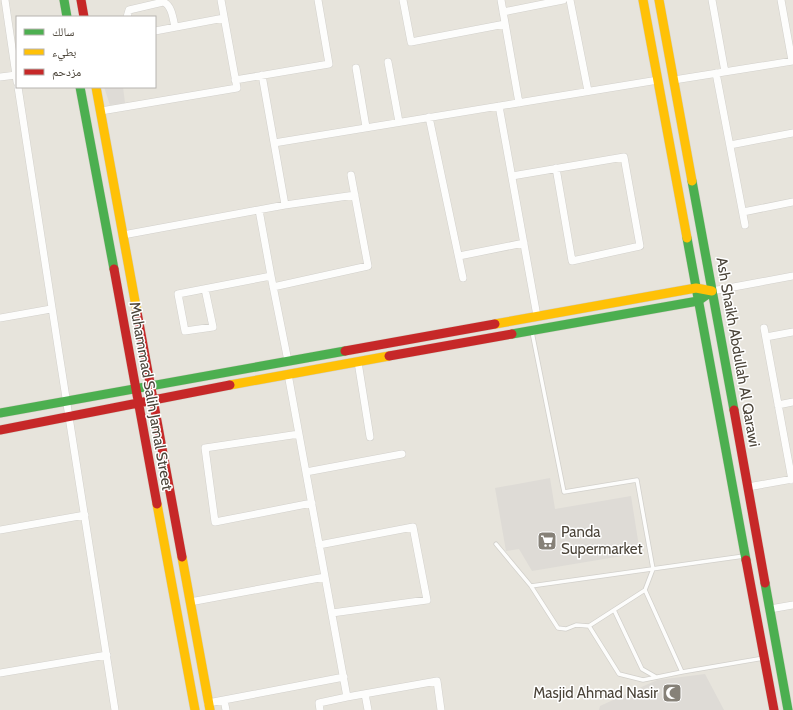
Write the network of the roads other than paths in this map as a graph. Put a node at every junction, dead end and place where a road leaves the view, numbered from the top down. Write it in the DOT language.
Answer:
graph roads {
  1 [pos="5,0"];
  2 [pos="64,0"];
  3 [pos="81,0"];
  4 [pos="221,0"];
  5 [pos="318,0"];
  6 [pos="403,0"];
  7 [pos="500,0"];
  8 [pos="563,0"];
  9 [pos="570,0"];
  10 [pos="643,0"];
  11 [pos="659,0"];
  12 [pos="712,0"];
  13 [pos="781,0"];
  14 [pos="503,12"];
  15 [pos="67,16"];
  16 [pos="84,16"];
  17 [pos="127,16"];
  18 [pos="224,18"];
  19 [pos="505,24"];
  20 [pos="175,27"];
  21 [pos="156,31"];
  22 [pos="790,36"];
  23 [pos="793,61"];
  24 [pos="388,62"];
  25 [pos="356,68"];
  26 [pos="725,72"];
  27 [pos="716,74"];
  28 [pos="16,75"];
  29 [pos="262,75"];
  30 [pos="0,77"];
  31 [pos="235,80"];
  32 [pos="658,80"];
  33 [pos="674,80"];
  34 [pos="18,88"];
  35 [pos="80,88"];
  36 [pos="96,88"];
  37 [pos="588,91"];
  38 [pos="519,103"];
  39 [pos="500,106"];
  40 [pos="101,111"];
  41 [pos="429,117"];
  42 [pos="399,122"];
  43 [pos="366,128"];
  44 [pos="793,133"];
  45 [pos="274,143"];
  46 [pos="730,145"];
  47 [pos="556,168"];
  48 [pos="352,175"];
  49 [pos="512,176"];
  50 [pos="355,195"];
  51 [pos="793,202"];
  52 [pos="285,205"];
  53 [pos="260,210"];
  54 [pos="743,212"];
  55 [pos="746,225"];
  56 [pos="123,235"];
  57 [pos="524,243"];
  58 [pos="459,256"];
  59 [pos="270,276"];
  60 [pos="793,276"];
  61 [pos="463,278"];
  62 [pos="273,287"];
  63 [pos="696,288"];
  64 [pos="206,289"];
  65 [pos="712,291"];
  66 [pos="698,301"];
  67 [pos="51,308"];
  68 [pos="536,316"];
  69 [pos="0,318"];
  70 [pos="764,328"];
  71 [pos="532,331"];
  72 [pos="793,332"];
  73 [pos="766,337"];
  74 [pos="288,361"];
  75 [pos="358,362"];
  76 [pos="288,374"];
  77 [pos="151,386"];
  78 [pos="135,388"];
  79 [pos="154,400"];
  80 [pos="66,401"];
  81 [pos="793,402"];
  82 [pos="138,403"];
  83 [pos="778,404"];
  84 [pos="0,413"];
  85 [pos="69,417"];
  86 [pos="0,430"];
  87 [pos="299,434"];
  88 [pos="370,437"];
  89 [pos="402,454"];
  90 [pos="306,472"];
  91 [pos="792,480"];
  92 [pos="748,487"];
  93 [pos="312,503"];
  94 [pos="85,514"];
  95 [pos="0,530"];
  96 [pos="496,544"];
  97 [pos="319,545"];
  98 [pos="745,556"];
  99 [pos="654,569"];
  100 [pos="325,577"];
  101 [pos="531,586"];
  102 [pos="645,590"];
  103 [pos="190,602"];
  104 [pos="793,605"];
  105 [pos="770,609"];
  106 [pos="614,610"];
  107 [pos="332,613"];
  108 [pos="589,626"];
  109 [pos="107,655"];
  110 [pos="764,658"];
  111 [pos="682,672"];
  112 [pos="0,674"];
  113 [pos="344,677"];
  114 [pos="656,677"];
  115 [pos="365,694"];
  116 [pos="347,697"];
  117 [pos="224,700"];
  118 [pos="209,706"];
  119 [pos="115,710"];
  120 [pos="195,710"];
  121 [pos="226,710"];
  122 [pos="320,710"];
  123 [pos="368,710"];
  124 [pos="441,710"];
  125 [pos="774,710"];
  126 [pos="788,710"];
  1 -- 28 [label="street"];
  2 -- 15 [label="street"];
  3 -- 16 [label="street"];
  4 -- 18 [label="street"];
  5 -- 29 [label="street"];
  6 -- 19 [label="street"];
  7 -- 14 [label="street"];
  8 -- 14 [label="street"];
  9 -- 37 [label="street"];
  10 -- 32 [label="street"];
  11 -- 33 [label="street, Ash Shaikh Abdullah Al Qarawi"];
  12 -- 26 [label="street"];
  13 -- 22 [label="street"];
  14 -- 19 [label="street"];
  17 -- 20 [label="street"];
  18 -- 20 [label="street"];
  18 -- 31 [label="street"];
  19 -- 38 [label="street"];
  20 -- 21 [label="street"];
  22 -- 23 [label="street"];
  23 -- 26 [label="street"];
  24 -- 42 [label="street"];
  25 -- 43 [label="street"];
  26 -- 27 [label="street"];
  27 -- 33 [label="street"];
  27 -- 46 [label="street"];
  28 -- 30 [label="street"];
  29 -- 31 [label="street"];
  29 -- 45 [label="street"];
  31 -- 40 [label="street"];
  32 -- 37 [label="street"];
  32 -- 63 [label="street"];
  33 -- 65 [label="street, Ash Shaikh Abdullah Al Qarawi"];
  34 -- 67 [label="street"];
  35 -- 78 [label="street, Muhammad Salih Jamal Street"];
  36 -- 40 [label="street, Muhammad Salih Jamal Street"];
  37 -- 38 [label="street"];
  38 -- 39 [label="street"];
  39 -- 41 [label="street"];
  39 -- 49 [label="street"];
  40 -- 56 [label="street, Muhammad Salih Jamal Street"];
  41 -- 42 [label="street"];
  41 -- 58 [label="street"];
  42 -- 43 [label="street"];
  43 -- 45 [label="street"];
  44 -- 46 [label="street"];
  45 -- 52 [label="street"];
  46 -- 54 [label="street"];
  47 -- 47 [label="street"];
  47 -- 49 [label="street"];
  48 -- 50 [label="street"];
  49 -- 57 [label="street"];
  50 -- 52 [label="street"];
  50 -- 62 [label="street"];
  51 -- 54 [label="street"];
  52 -- 53 [label="street"];
  53 -- 56 [label="street"];
  53 -- 59 [label="street"];
  54 -- 55 [label="street"];
  56 -- 77 [label="street, Muhammad Salih Jamal Street"];
  57 -- 58 [label="street"];
  57 -- 68 [label="street"];
  58 -- 61 [label="street"];
  59 -- 62 [label="street"];
  59 -- 64 [label="street"];
  60 -- 65 [label="street"];
  62 -- 74 [label="street"];
  63 -- 65 [label="street"];
  63 -- 66 [label="street"];
  63 -- 68 [label="street"];
  64 -- 64 [label="street"];
  65 -- 66 [label="street"];
  65 -- 92 [label="street, Ash Shaikh Abdullah Al Qarawi"];
  66 -- 71 [label="street"];
  66 -- 98 [label="street"];
  67 -- 69 [label="street"];
  67 -- 80 [label="street"];
  68 -- 74 [label="street"];
  70 -- 73 [label="street"];
  71 -- 75 [label="street"];
  71 -- 99 [label="lane"];
  72 -- 73 [label="street"];
  73 -- 83 [label="street"];
  74 -- 77 [label="street"];
  75 -- 76 [label="street"];
  75 -- 88 [label="street"];
  76 -- 79 [label="street"];
  76 -- 87 [label="street"];
  77 -- 78 [label="street"];
  77 -- 79 [label="street, Muhammad Salih Jamal Street"];
  78 -- 80 [label="street"];
  78 -- 82 [label="street, Muhammad Salih Jamal Street"];
  79 -- 82 [label="street"];
  79 -- 103 [label="street, Muhammad Salih Jamal Street"];
  80 -- 84 [label="street"];
  80 -- 85 [label="street"];
  81 -- 83 [label="street"];
  82 -- 85 [label="street"];
  82 -- 120 [label="street, Muhammad Salih Jamal Street"];
  83 -- 91 [label="street"];
  85 -- 86 [label="street"];
  85 -- 94 [label="street"];
  87 -- 90 [label="street"];
  87 -- 93 [label="street"];
  89 -- 90 [label="street"];
  90 -- 93 [label="street"];
  91 -- 92 [label="street"];
  92 -- 105 [label="street, Ash Shaikh Abdullah Al Qarawi"];
  93 -- 97 [label="street"];
  94 -- 95 [label="street"];
  94 -- 109 [label="street"];
  96 -- 101 [label="lane"];
  97 -- 100 [label="street"];
  97 -- 107 [label="street"];
  98 -- 99 [label="lane"];
  98 -- 110 [label="street"];
  99 -- 101 [label="lane"];
  99 -- 102 [label="lane"];
  100 -- 103 [label="street"];
  100 -- 107 [label="street"];
  101 -- 108 [label="lane"];
  102 -- 106 [label="lane"];
  102 -- 111 [label="lane"];
  103 -- 118 [label="street, Muhammad Salih Jamal Street"];
  104 -- 105 [label="street"];
  105 -- 126 [label="street, Ash Shaikh Abdullah Al Qarawi"];
  106 -- 108 [label="lane"];
  106 -- 114 [label="lane"];
  107 -- 113 [label="street"];
  108 -- 114 [label="lane"];
  109 -- 112 [label="street"];
  109 -- 119 [label="street"];
  110 -- 111 [label="lane"];
  110 -- 125 [label="street"];
  111 -- 114 [label="lane"];
  113 -- 116 [label="street"];
  113 -- 117 [label="street"];
  115 -- 116 [label="street"];
  115 -- 123 [label="street"];
  115 -- 124 [label="street"];
  116 -- 122 [label="street"];
  117 -- 118 [label="street"];
  117 -- 121 [label="street"];
}
